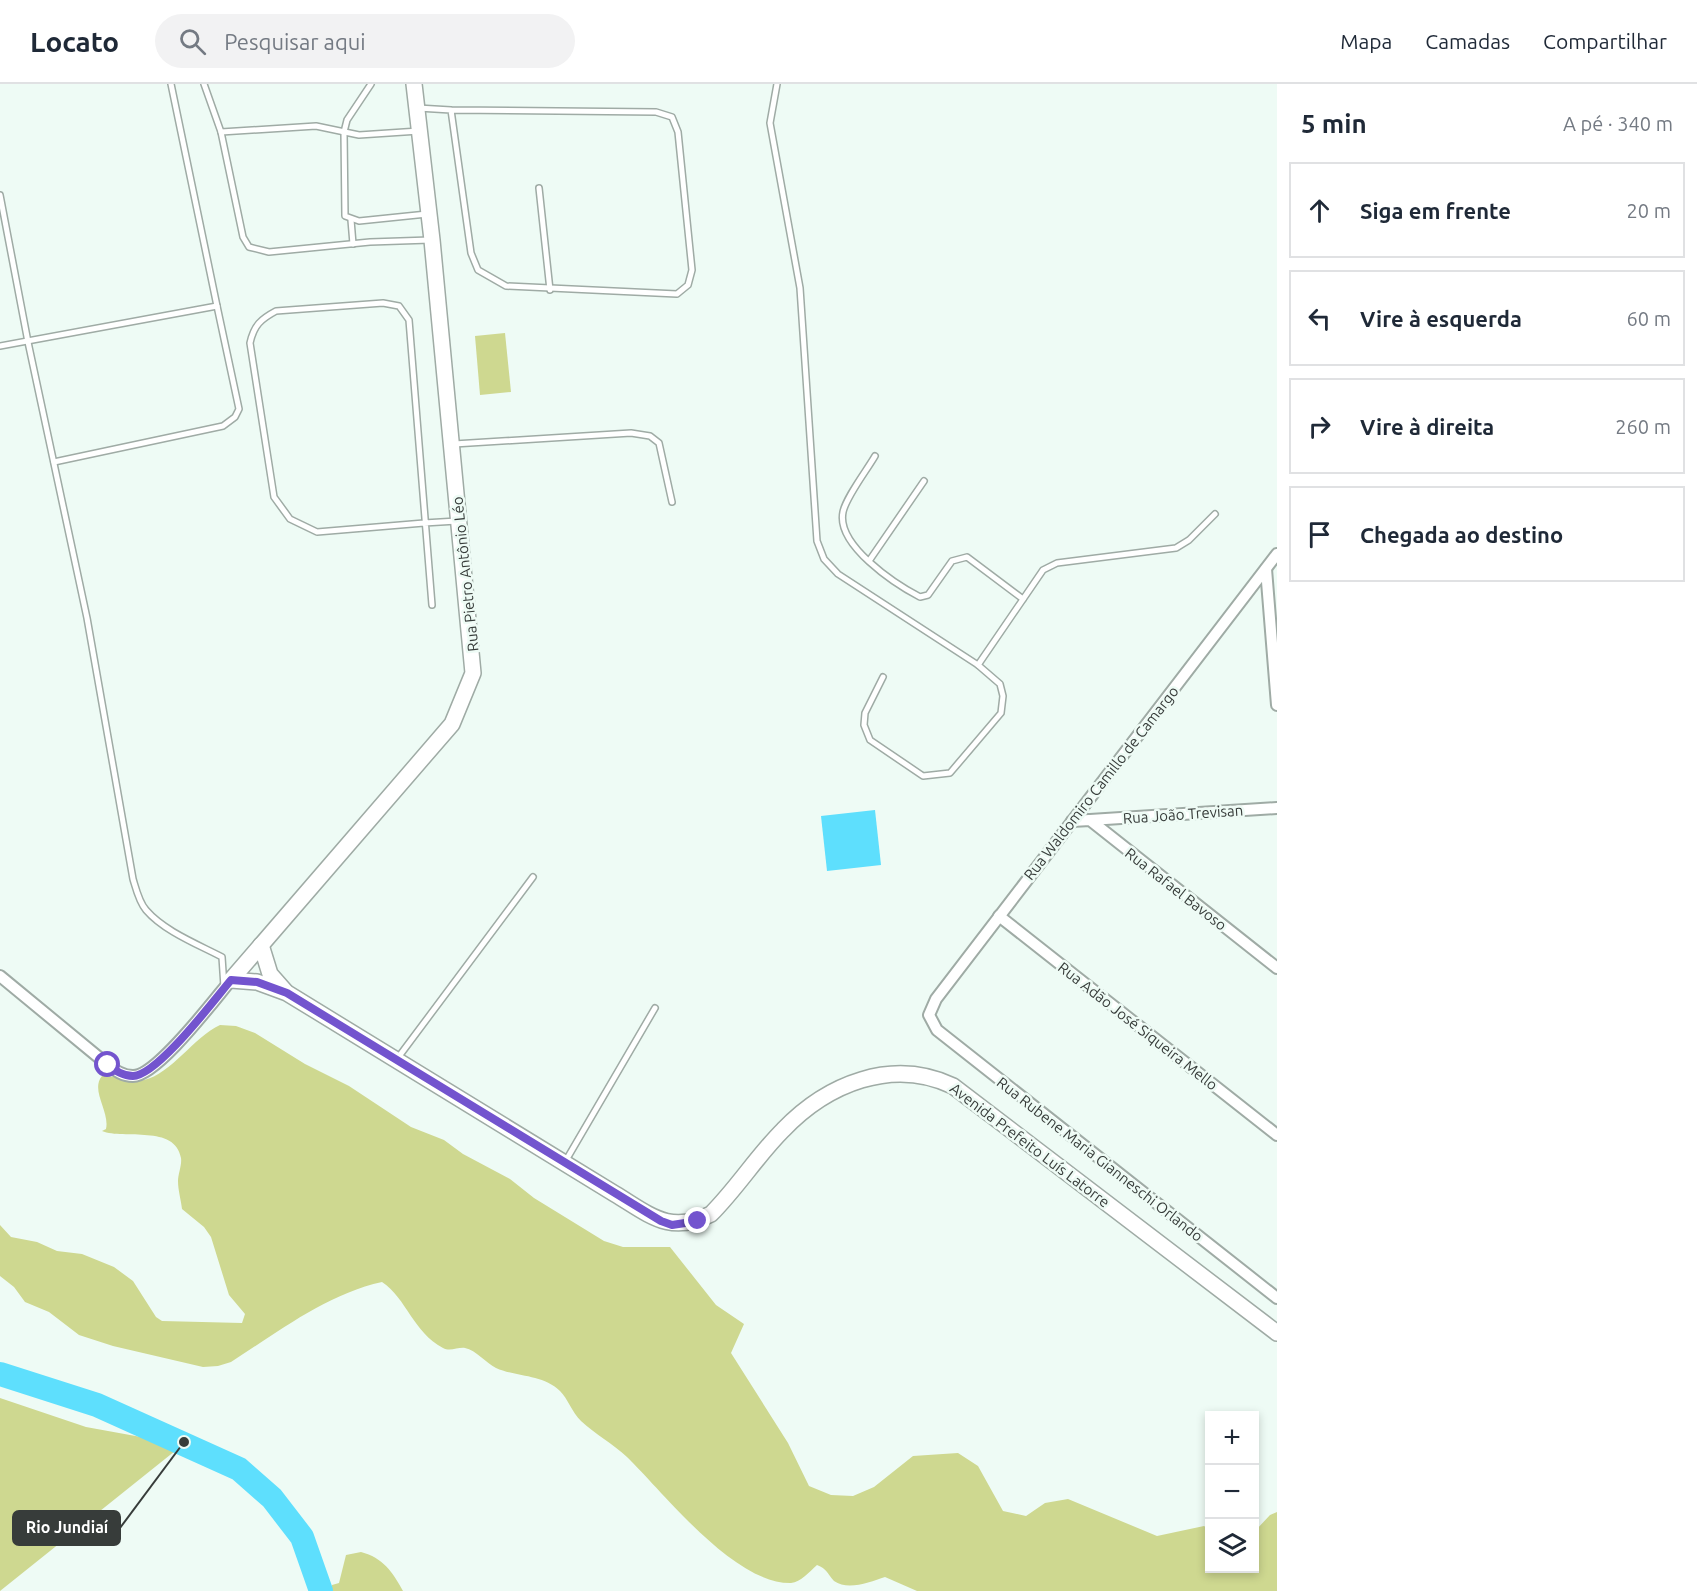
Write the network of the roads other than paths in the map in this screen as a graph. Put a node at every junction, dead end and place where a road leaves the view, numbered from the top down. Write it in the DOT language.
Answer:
graph roads {
  1 [pos="171,84"];
  2 [pos="204,84"];
  3 [pos="371,84"];
  4 [pos="414,84"];
  5 [pos="777,84"];
  6 [pos="417,108"];
  7 [pos="451,110"];
  8 [pos="419,131"];
  9 [pos="221,132"];
  10 [pos="344,132"];
  11 [pos="539,188"];
  12 [pos="0,195"];
  13 [pos="429,214"];
  14 [pos="351,220"];
  15 [pos="432,240"];
  16 [pos="353,244"];
  17 [pos="550,290"];
  18 [pos="217,306"];
  19 [pos="28,342"];
  20 [pos="0,346"];
  21 [pos="453,444"];
  22 [pos="875,456"];
  23 [pos="54,462"];
  24 [pos="924,481"];
  25 [pos="672,502"];
  26 [pos="1215,514"];
  27 [pos="459,520"];
  28 [pos="424,523"];
  29 [pos="1277,554"];
  30 [pos="869,561"];
  31 [pos="1266,569"];
  32 [pos="1023,599"];
  33 [pos="432,605"];
  34 [pos="978,665"];
  35 [pos="883,676"];
  36 [pos="1277,705"];
  37 [pos="1277,808"];
  38 [pos="1090,820"];
  39 [pos="1072,822"];
  40 [pos="533,877"];
  41 [pos="999,916"];
  42 [pos="261,945"];
  43 [pos="1277,968"];
  44 [pos="0,976"];
  45 [pos="228,985"];
  46 [pos="287,993"];
  47 [pos="655,1008"];
  48 [pos="928,1015"];
  49 [pos="397,1060"];
  50 [pos="1277,1135"];
  51 [pos="564,1163"];
  52 [pos="1277,1298"];
  53 [pos="1277,1333"];
  1 -- 18 [label="lane"];
  2 -- 9 [label="lane"];
  3 -- 10 [label="lane"];
  4 -- 6 [label="main road, Rua Pietro Antônio Léo"];
  5 -- 34 [label="lane"];
  6 -- 7 [label="lane"];
  6 -- 8 [label="main road, Rua Pietro Antônio Léo"];
  7 -- 17 [label="lane"];
  7 -- 17 [label="lane"];
  8 -- 10 [label="lane"];
  8 -- 13 [label="main road, Rua Pietro Antônio Léo"];
  9 -- 10 [label="lane"];
  9 -- 16 [label="lane"];
  10 -- 14 [label="lane"];
  11 -- 17 [label="lane"];
  12 -- 19 [label="lane"];
  13 -- 14 [label="lane"];
  13 -- 15 [label="main road, Rua Pietro Antônio Léo"];
  14 -- 16 [label="lane"];
  15 -- 16 [label="lane"];
  15 -- 21 [label="main road, Rua Pietro Antônio Léo"];
  18 -- 19 [label="lane"];
  18 -- 23 [label="lane"];
  19 -- 20 [label="lane"];
  19 -- 23 [label="lane"];
  21 -- 25 [label="lane"];
  21 -- 27 [label="main road, Rua Pietro Antônio Léo"];
  22 -- 30 [label="lane"];
  23 -- 45 [label="lane"];
  24 -- 30 [label="lane"];
  26 -- 32 [label="lane"];
  27 -- 28 [label="lane"];
  27 -- 42 [label="main road, Rua Pietro Antônio Léo"];
  28 -- 28 [label="lane"];
  28 -- 33 [label="lane"];
  29 -- 31 [label="street, Rua Waldomiro Camillo de Camargo"];
  30 -- 32 [label="lane"];
  31 -- 36 [label="street"];
  31 -- 39 [label="street, Rua Waldomiro Camillo de Camargo"];
  32 -- 34 [label="lane"];
  34 -- 35 [label="lane"];
  37 -- 38 [label="street, Rua João Trevisan"];
  38 -- 39 [label="street"];
  38 -- 43 [label="street, Rua Rafael Bavoso"];
  39 -- 41 [label="street, Rua Waldomiro Camillo de Camargo"];
  40 -- 49 [label="lane"];
  41 -- 48 [label="street, Rua Waldomiro Camillo de Camargo"];
  41 -- 50 [label="street, Rua Adão José Siqueira Mello"];
  42 -- 45 [label="main road, Rua Pietro Antônio Léo"];
  42 -- 46 [label="main road, Avenida Prefeito Luís Latorre"];
  44 -- 45 [label="street"];
  45 -- 46 [label="main road, Avenida Prefeito Luís Latorre"];
  46 -- 49 [label="main road, Avenida Prefeito Luís Latorre"];
  47 -- 51 [label="lane"];
  48 -- 52 [label="street, Rua Rubene Maria Gianneschi Orlando"];
  49 -- 51 [label="main road, Avenida Prefeito Luís Latorre"];
  51 -- 53 [label="main road, Avenida Prefeito Luís Latorre"];
}
